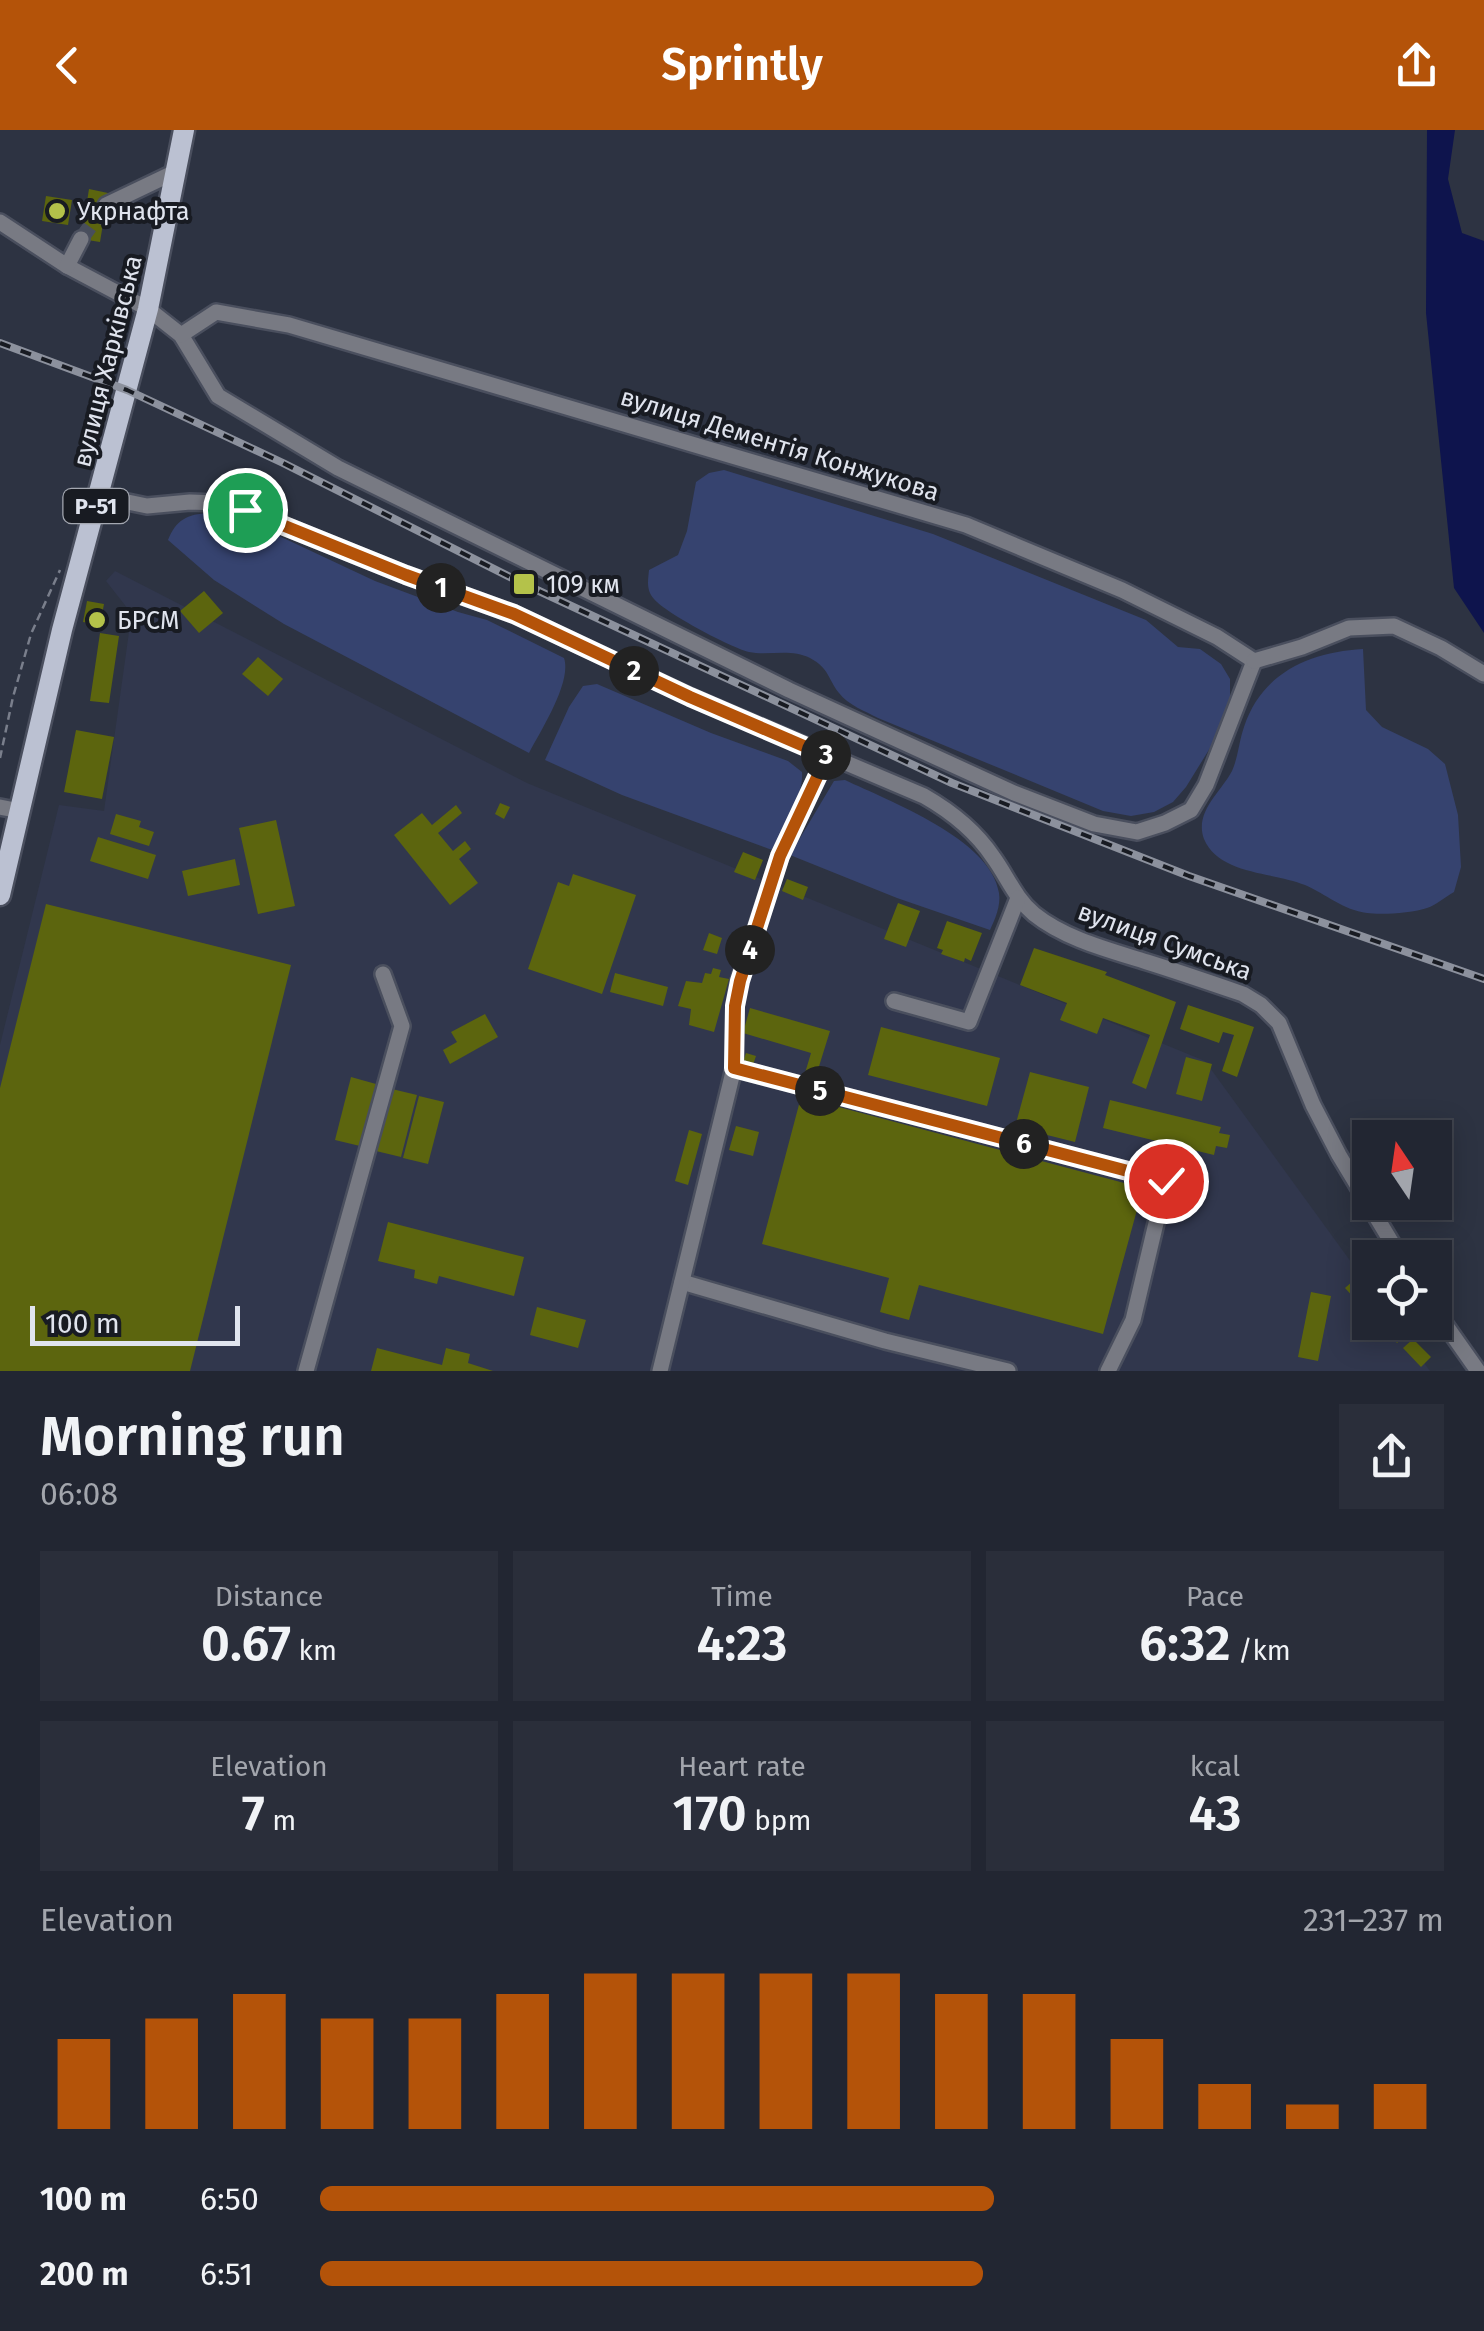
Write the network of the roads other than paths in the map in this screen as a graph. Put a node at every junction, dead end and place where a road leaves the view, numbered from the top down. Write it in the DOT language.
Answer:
graph roads {
  1 [pos="184,130"];
  2 [pos="175,172"];
  3 [pos="106,205"];
  4 [pos="0,222"];
  5 [pos="81,239"];
  6 [pos="67,266"];
  7 [pos="148,308"];
  8 [pos="181,335"];
  9 [pos="98,496"];
  10 [pos="1254,662"];
  11 [pos="1484,674"];
  12 [pos="827,756"];
  13 [pos="10,809"];
  14 [pos="1,885"];
  15 [pos="1018,898"];
  16 [pos="383,974"];
  17 [pos="894,1001"];
  18 [pos="734,1068"];
  19 [pos="1390,1240"];
  20 [pos="682,1282"];
  21 [pos="1452,1334"];
  22 [pos="306,1371"];
  23 [pos="660,1371"];
  24 [pos="1008,1371"];
  25 [pos="1108,1371"];
  26 [pos="1478,1371"];
  1 -- 2 [label="main road, вулиця Харківська / Р-51"];
  2 -- 3 [label="street"];
  2 -- 7 [label="main road, вулиця Харківська / Р-51"];
  4 -- 6 [label="street"];
  5 -- 6 [label="street"];
  6 -- 7 [label="street"];
  7 -- 8 [label="street"];
  7 -- 9 [label="main road, вулиця Харківська / Р-51"];
  8 -- 10 [label="street, вулиця Дементія Конжукова"];
  8 -- 10 [label="street"];
  9 -- 12 [label="street, вулиця Сумська"];
  9 -- 13 [label="main road, вулиця Харківська / Р-51"];
  10 -- 11 [label="street"];
  12 -- 15 [label="street, вулиця Сумська"];
  12 -- 18 [label="street"];
  13 -- 14 [label="main road, вулиця Харківська / Р-51"];
  15 -- 17 [label="street"];
  15 -- 19 [label="street, вулиця Сумська"];
  16 -- 22 [label="street"];
  18 -- 20 [label="street"];
  18 -- 25 [label="street"];
  20 -- 23 [label="street"];
  20 -- 24 [label="street"];
  21 -- 26 [label="street"];
}
